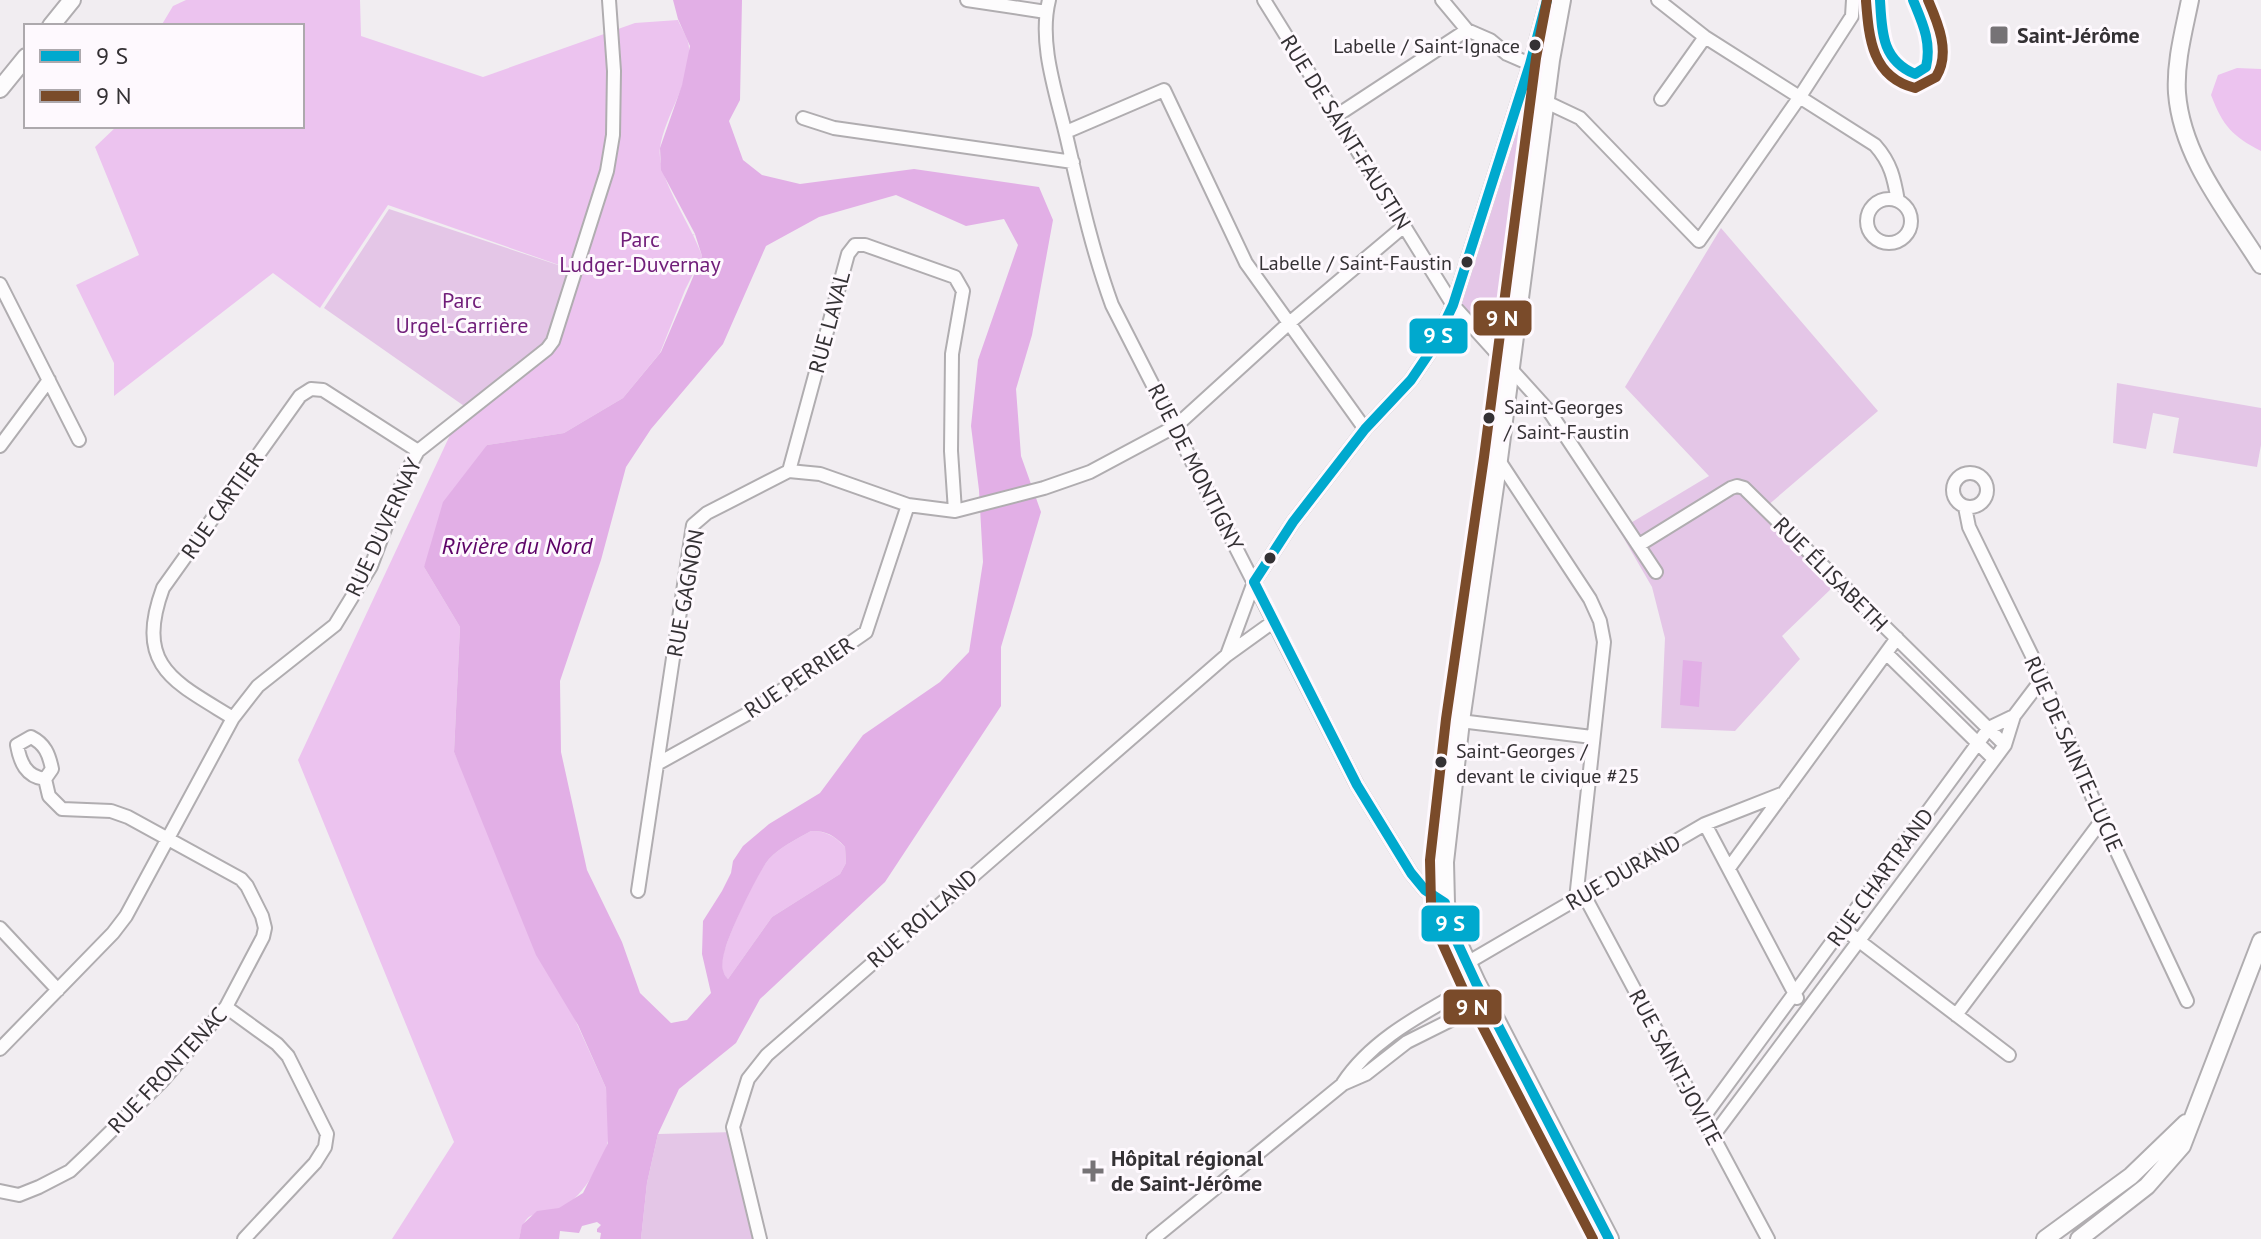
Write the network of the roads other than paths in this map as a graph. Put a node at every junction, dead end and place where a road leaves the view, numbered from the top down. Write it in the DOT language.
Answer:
graph roads {
  1 [pos="72,0"];
  2 [pos="609,0"];
  3 [pos="967,0"];
  4 [pos="1264,0"];
  5 [pos="1442,0"];
  6 [pos="1549,0"];
  7 [pos="1561,0"];
  8 [pos="1658,0"];
  9 [pos="1853,0"];
  10 [pos="2190,0"];
  11 [pos="1048,6"];
  12 [pos="53,24"];
  13 [pos="1467,30"];
  14 [pos="1705,37"];
  15 [pos="24,59"];
  16 [pos="1550,60"];
  17 [pos="1530,64"];
  18 [pos="0,89"];
  19 [pos="1799,98"];
  20 [pos="1661,99"];
  21 [pos="1544,101"];
  22 [pos="1336,116"];
  23 [pos="803,118"];
  24 [pos="1066,132"];
  25 [pos="1073,162"];
  26 [pos="1898,201"];
  27 [pos="1403,227"];
  28 [pos="2261,265"];
  29 [pos="0,284"];
  30 [pos="1453,305"];
  31 [pos="1288,324"];
  32 [pos="1509,366"];
  33 [pos="49,380"];
  34 [pos="1176,426"];
  35 [pos="1365,429"];
  36 [pos="79,440"];
  37 [pos="0,446"];
  38 [pos="418,451"];
  39 [pos="1498,459"];
  40 [pos="789,471"];
  41 [pos="908,505"];
  42 [pos="1965,507"];
  43 [pos="961,510"];
  44 [pos="1639,545"];
  45 [pos="1656,572"];
  46 [pos="1254,582"];
  47 [pos="1273,622"];
  48 [pos="1897,638"];
  49 [pos="1886,653"];
  50 [pos="1227,655"];
  51 [pos="2042,679"];
  52 [pos="2014,716"];
  53 [pos="233,718"];
  54 [pos="1460,721"];
  55 [pos="1989,728"];
  56 [pos="1592,737"];
  57 [pos="1979,743"];
  58 [pos="2005,745"];
  59 [pos="1994,759"];
  60 [pos="657,764"];
  61 [pos="45,779"];
  62 [pos="1784,793"];
  63 [pos="2102,820"];
  64 [pos="1705,824"];
  65 [pos="168,839"];
  66 [pos="1729,868"];
  67 [pos="638,891"];
  68 [pos="1580,897"];
  69 [pos="1445,903"];
  70 [pos="0,928"];
  71 [pos="1842,928"];
  72 [pos="1859,941"];
  73 [pos="2261,941"];
  74 [pos="1467,963"];
  75 [pos="1476,983"];
  76 [pos="58,990"];
  77 [pos="1794,994"];
  78 [pos="2187,1001"];
  79 [pos="1487,1002"];
  80 [pos="226,1007"];
  81 [pos="1807,1009"];
  82 [pos="1956,1015"];
  83 [pos="0,1049"];
  84 [pos="1753,1049"];
  85 [pos="2009,1055"];
  86 [pos="1769,1060"];
  87 [pos="1343,1084"];
  88 [pos="1703,1118"];
  89 [pos="2190,1119"];
  90 [pos="1713,1136"];
  91 [pos="0,1191"];
  92 [pos="2056,1236"];
  93 [pos="1764,1238"];
  94 [pos="244,1239"];
  95 [pos="760,1239"];
  96 [pos="1153,1239"];
  97 [pos="1609,1239"];
  98 [pos="2079,1239"];
  1 -- 12 [label="street"];
  2 -- 38 [label="street, RUE DUVERNAY"];
  3 -- 11 [label="street"];
  4 -- 22 [label="street, RUE DE SAINT-FAUSTIN"];
  5 -- 13 [label="street"];
  6 -- 16 [label="main road"];
  6 -- 17 [label="street, RUE ROLLAND"];
  7 -- 16 [label="main road"];
  8 -- 14 [label="street"];
  9 -- 19 [label="street"];
  10 -- 28 [label="street"];
  11 -- 24 [label="street, RUE DE MONTIGNY"];
  13 -- 17 [label="street"];
  13 -- 22 [label="street"];
  14 -- 19 [label="street"];
  14 -- 20 [label="street"];
  15 -- 18 [label="street"];
  16 -- 21 [label="main road"];
  17 -- 30 [label="street, RUE ROLLAND"];
  19 -- 21 [label="street"];
  19 -- 26 [label="street"];
  21 -- 32 [label="main road"];
  22 -- 27 [label="street, RUE DE SAINT-FAUSTIN"];
  23 -- 25 [label="street"];
  24 -- 25 [label="street, RUE DE MONTIGNY"];
  24 -- 31 [label="street"];
  25 -- 34 [label="street, RUE DE MONTIGNY"];
  27 -- 30 [label="street, RUE DE SAINT-FAUSTIN"];
  27 -- 31 [label="street"];
  29 -- 33 [label="street"];
  30 -- 32 [label="street, RUE DE SAINT-FAUSTIN"];
  30 -- 35 [label="street, RUE ROLLAND"];
  31 -- 34 [label="street"];
  31 -- 35 [label="street"];
  32 -- 39 [label="main road"];
  32 -- 44 [label="street, RUE DE SAINT-FAUSTIN"];
  33 -- 36 [label="street"];
  33 -- 37 [label="street"];
  34 -- 43 [label="street"];
  34 -- 46 [label="street, RUE DE MONTIGNY"];
  35 -- 46 [label="street, RUE ROLLAND"];
  38 -- 53 [label="street, RUE DUVERNAY"];
  38 -- 53 [label="street, RUE CARTIER"];
  39 -- 54 [label="main road"];
  39 -- 56 [label="street"];
  40 -- 41 [label="street"];
  40 -- 43 [label="street, RUE LAVAL"];
  40 -- 60 [label="street, RUE GAGNON"];
  41 -- 43 [label="street"];
  41 -- 60 [label="street, RUE PERRIER"];
  42 -- 51 [label="street, RUE DE SAINTE-LUCIE"];
  44 -- 45 [label="street, RUE DE SAINT-FAUSTIN"];
  44 -- 48 [label="street, RUE ÉLISABETH"];
  46 -- 47 [label="street, RUE DE MONTIGNY"];
  46 -- 50 [label="street, RUE ROLLAND"];
  47 -- 50 [label="street, RUE ROLLAND"];
  47 -- 69 [label="street, RUE DE MONTIGNY"];
  48 -- 49 [label="street"];
  48 -- 55 [label="street, RUE ÉLISABETH"];
  49 -- 57 [label="street, RUE ÉLISABETH"];
  49 -- 62 [label="street"];
  50 -- 95 [label="street, RUE ROLLAND"];
  51 -- 52 [label="street, RUE CHARTRAND"];
  51 -- 63 [label="street, RUE DE SAINTE-LUCIE"];
  52 -- 55 [label="street, RUE CHARTRAND"];
  52 -- 58 [label="street, RUE CHARTRAND"];
  53 -- 65 [label="street, RUE DUVERNAY"];
  54 -- 56 [label="street"];
  54 -- 69 [label="main road"];
  55 -- 57 [label="street, RUE CHARTRAND"];
  55 -- 58 [label="street, RUE ÉLISABETH"];
  56 -- 68 [label="street"];
  57 -- 59 [label="street, RUE ÉLISABETH"];
  57 -- 71 [label="street, RUE CHARTRAND"];
  58 -- 59 [label="street, RUE CHARTRAND"];
  59 -- 72 [label="street, RUE CHARTRAND"];
  60 -- 67 [label="street, RUE GAGNON"];
  61 -- 65 [label="street, RUE FRONTENAC"];
  62 -- 64 [label="street, RUE DURAND"];
  62 -- 66 [label="street"];
  63 -- 78 [label="street, RUE DE SAINTE-LUCIE"];
  63 -- 82 [label="street"];
  64 -- 66 [label="street"];
  64 -- 68 [label="street, RUE DURAND"];
  65 -- 76 [label="street, RUE DUVERNAY"];
  65 -- 80 [label="street, RUE FRONTENAC"];
  66 -- 77 [label="street"];
  68 -- 74 [label="street, RUE DURAND"];
  68 -- 88 [label="street, RUE SAINT-JOVITE"];
  69 -- 74 [label="main road"];
  70 -- 76 [label="street"];
  71 -- 72 [label="street"];
  71 -- 77 [label="street, RUE CHARTRAND"];
  72 -- 81 [label="street, RUE CHARTRAND"];
  72 -- 82 [label="street"];
  73 -- 89 [label="street"];
  74 -- 75 [label="main road"];
  75 -- 79 [label="main road"];
  75 -- 87 [label="street"];
  76 -- 83 [label="street, RUE DUVERNAY"];
  77 -- 81 [label="street"];
  77 -- 84 [label="street, RUE CHARTRAND"];
  79 -- 87 [label="street"];
  79 -- 97 [label="main road"];
  80 -- 91 [label="street, RUE FRONTENAC"];
  80 -- 94 [label="street"];
  81 -- 86 [label="street, RUE CHARTRAND"];
  82 -- 85 [label="street"];
  84 -- 86 [label="street"];
  84 -- 88 [label="street, RUE CHARTRAND"];
  86 -- 90 [label="street, RUE CHARTRAND"];
  87 -- 96 [label="street"];
  88 -- 90 [label="street, RUE SAINT-JOVITE"];
  89 -- 92 [label="street"];
  89 -- 98 [label="street"];
  90 -- 93 [label="street, RUE SAINT-JOVITE"];
}
